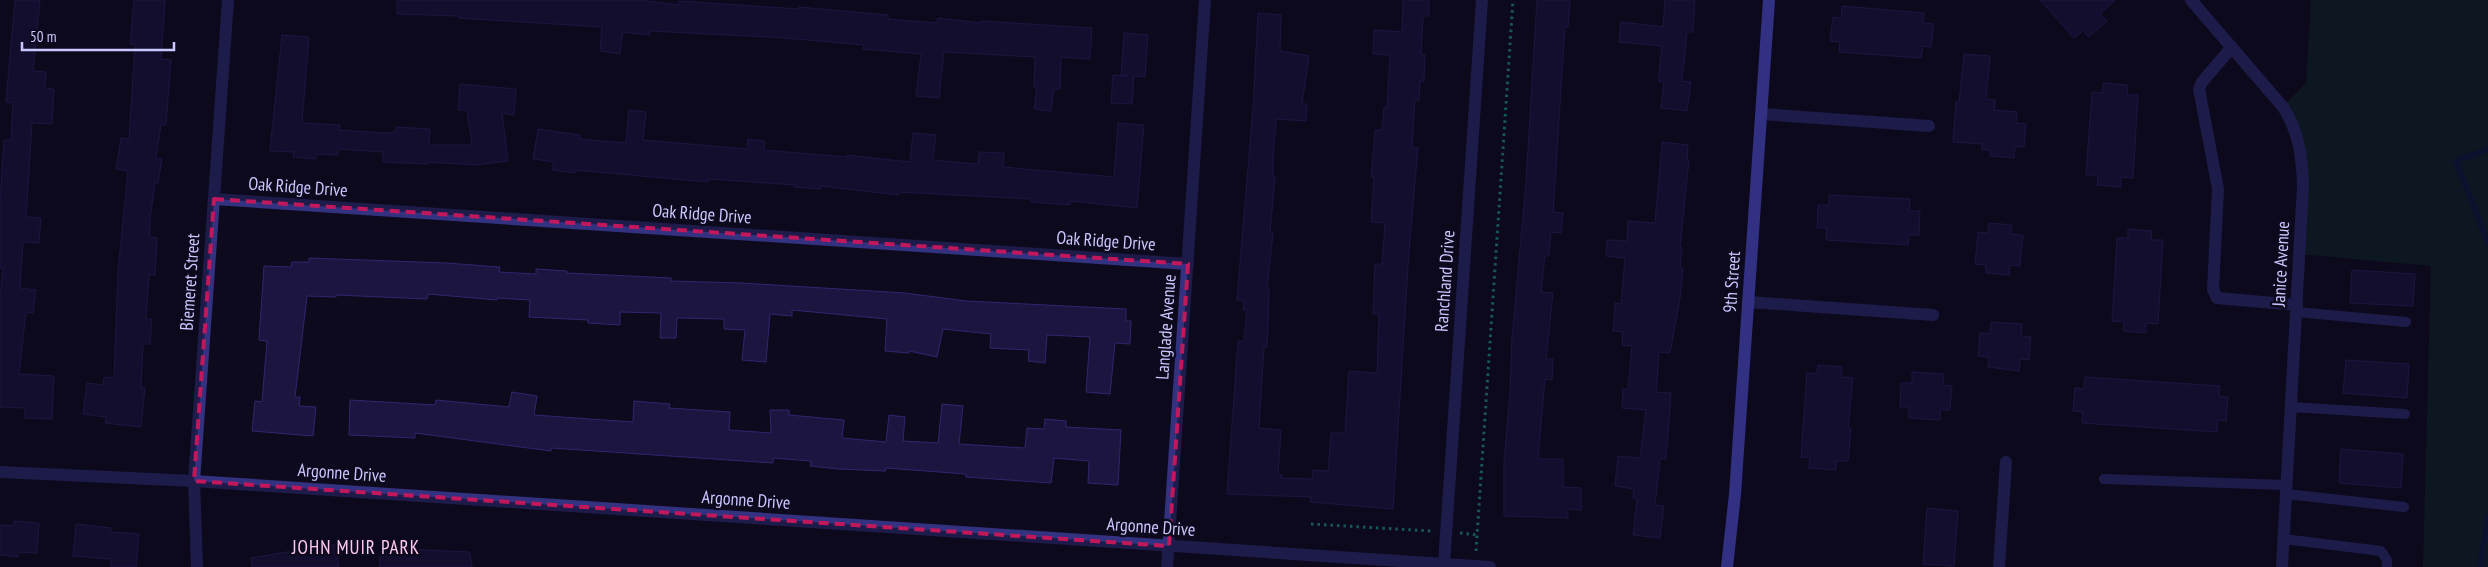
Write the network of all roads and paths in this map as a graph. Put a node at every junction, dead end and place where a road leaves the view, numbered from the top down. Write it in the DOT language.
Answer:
graph roads {
  1 [pos="228,0"];
  2 [pos="1205,0"];
  3 [pos="1482,0"];
  4 [pos="1513,0"];
  5 [pos="1769,0"];
  6 [pos="2191,0"];
  7 [pos="2232,47"];
  8 [pos="1761,114"];
  9 [pos="1929,126"];
  10 [pos="214,198"];
  11 [pos="1188,264"];
  12 [pos="1748,302"];
  13 [pos="2296,308"];
  14 [pos="1933,315"];
  15 [pos="2406,322"];
  16 [pos="2291,408"];
  17 [pos="2405,414"];
  18 [pos="2006,462"];
  19 [pos="0,472"];
  20 [pos="2104,479"];
  21 [pos="194,481"];
  22 [pos="2286,489"];
  23 [pos="2404,507"];
  24 [pos="1311,524"];
  25 [pos="1446,532"];
  26 [pos="1477,535"];
  27 [pos="2284,539"];
  28 [pos="1168,546"];
  29 [pos="1444,564"];
  30 [pos="1475,566"];
  31 [pos="197,567"];
  32 [pos="1167,567"];
  33 [pos="1490,567"];
  34 [pos="1728,567"];
  35 [pos="1999,567"];
  36 [pos="2282,567"];
  37 [pos="2387,567"];
  1 -- 10 [label="street, Biemeret Street"];
  2 -- 11 [label="street, Langlade Avenue"];
  3 -- 25 [label="street, Ranchland Drive"];
  4 -- 26 [label="path"];
  5 -- 8 [label="street, 9th Street"];
  6 -- 7 [label="street, Janice Avenue"];
  7 -- 13 [label="street, Janice Avenue"];
  7 -- 13 [label="street"];
  8 -- 9 [label="street"];
  8 -- 12 [label="street, 9th Street"];
  10 -- 11 [label="street, Oak Ridge Drive"];
  10 -- 21 [label="street, Biemeret Street"];
  11 -- 28 [label="street, Langlade Avenue"];
  12 -- 14 [label="street"];
  12 -- 34 [label="street, 9th Street"];
  13 -- 15 [label="lane"];
  13 -- 16 [label="street, Janice Avenue"];
  16 -- 17 [label="lane"];
  16 -- 22 [label="street, Janice Avenue"];
  18 -- 35 [label="street"];
  19 -- 21 [label="street, Argonne Drive"];
  20 -- 22 [label="lane"];
  21 -- 28 [label="street, Argonne Drive"];
  21 -- 31 [label="street, Biemeret Street"];
  22 -- 23 [label="lane"];
  22 -- 27 [label="street, Janice Avenue"];
  24 -- 25 [label="path"];
  25 -- 26 [label="path"];
  25 -- 29 [label="street, Ranchland Drive"];
  26 -- 30 [label="path"];
  27 -- 36 [label="street, Janice Avenue"];
  27 -- 37 [label="lane"];
  28 -- 29 [label="street, Argonne Drive"];
  28 -- 32 [label="street, Langlade Avenue"];
  29 -- 30 [label="street, Argonne Drive"];
  30 -- 33 [label="street, Argonne Drive"];
}
